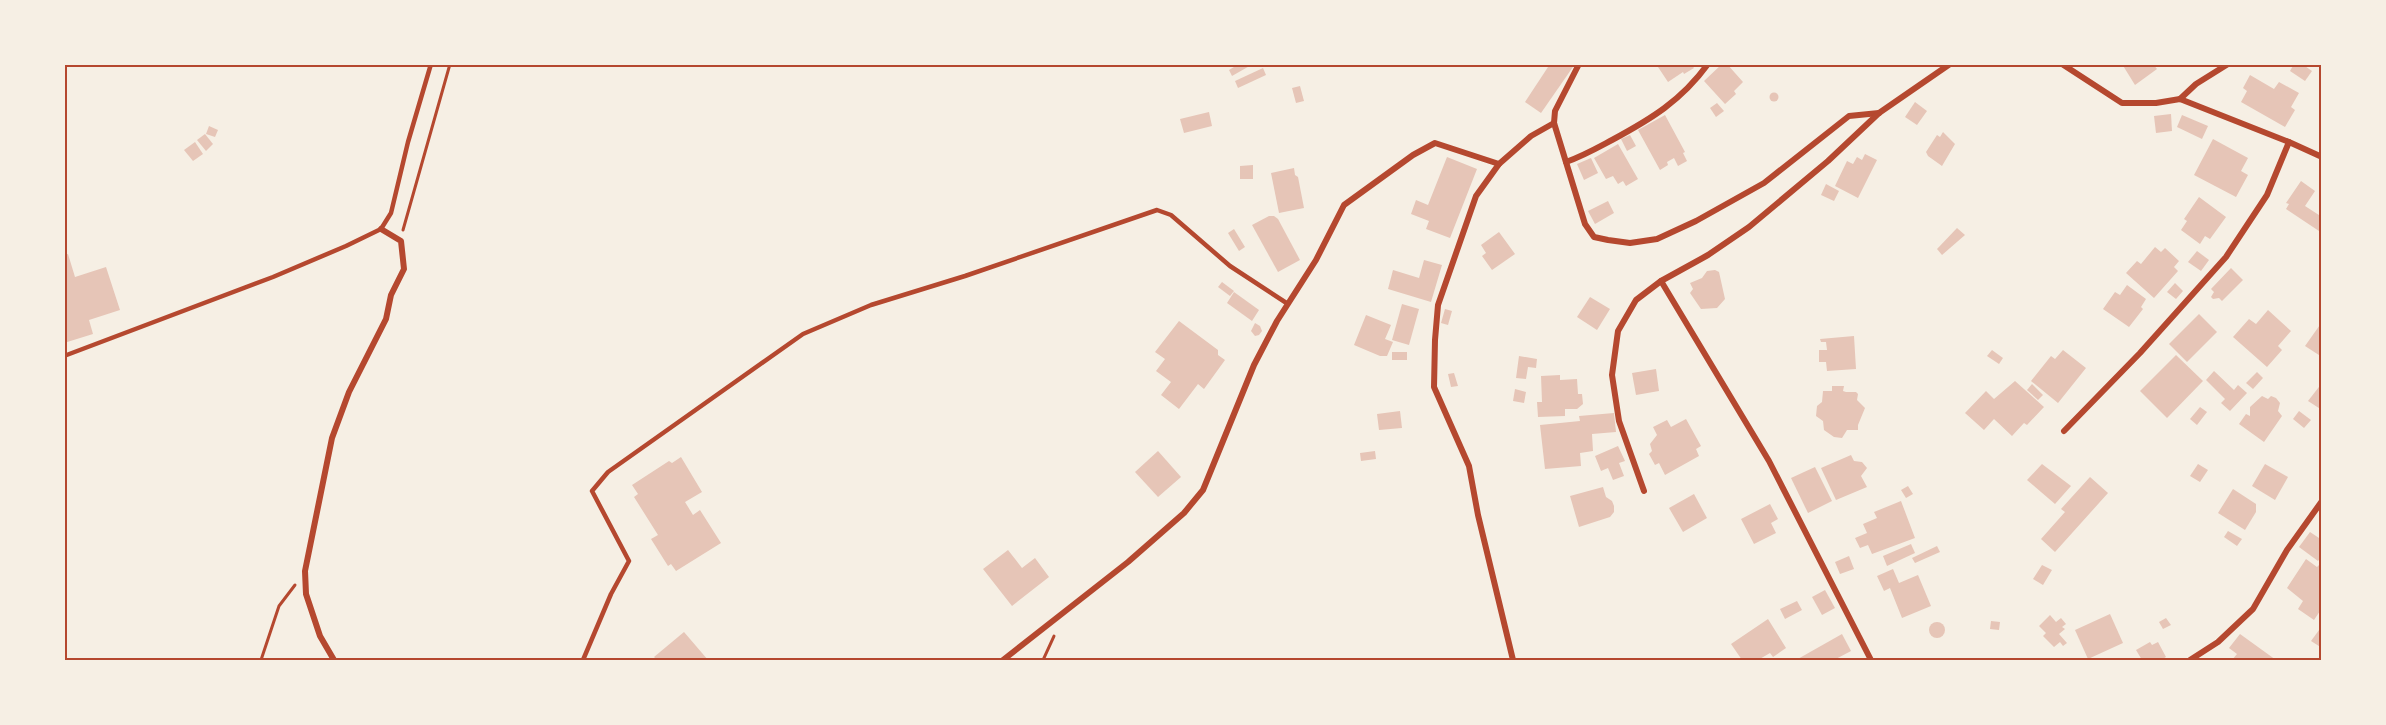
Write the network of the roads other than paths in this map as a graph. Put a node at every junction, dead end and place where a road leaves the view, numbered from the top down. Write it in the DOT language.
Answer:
graph roads {
  1 [pos="431,64"];
  2 [pos="1579,64"];
  3 [pos="1708,64"];
  4 [pos="1950,64"];
  5 [pos="2062,64"];
  6 [pos="2228,64"];
  7 [pos="2180,99"];
  8 [pos="1879,113"];
  9 [pos="1554,123"];
  10 [pos="2289,142"];
  11 [pos="2322,157"];
  12 [pos="1566,162"];
  13 [pos="1499,164"];
  14 [pos="381,229"];
  15 [pos="1661,281"];
  16 [pos="1288,304"];
  17 [pos="64,356"];
  18 [pos="2064,431"];
  19 [pos="1644,491"];
  20 [pos="2322,501"];
  21 [pos="334,660"];
  22 [pos="583,660"];
  23 [pos="1003,660"];
  24 [pos="1513,660"];
  25 [pos="1871,660"];
  26 [pos="2190,660"];
  1 -- 14 [label="lane"];
  2 -- 9 [label="street"];
  3 -- 12 [label="street"];
  4 -- 8 [label="street"];
  5 -- 7 [label="street"];
  6 -- 7 [label="street"];
  7 -- 10 [label="street"];
  8 -- 12 [label="street"];
  8 -- 15 [label="street"];
  9 -- 12 [label="street"];
  9 -- 13 [label="street"];
  10 -- 11 [label="street"];
  10 -- 18 [label="street"];
  13 -- 16 [label="street"];
  13 -- 24 [label="street"];
  14 -- 17 [label="lane"];
  14 -- 21 [label="street"];
  15 -- 19 [label="street"];
  15 -- 25 [label="street"];
  16 -- 22 [label="lane"];
  16 -- 23 [label="street"];
  20 -- 26 [label="street"];
}
